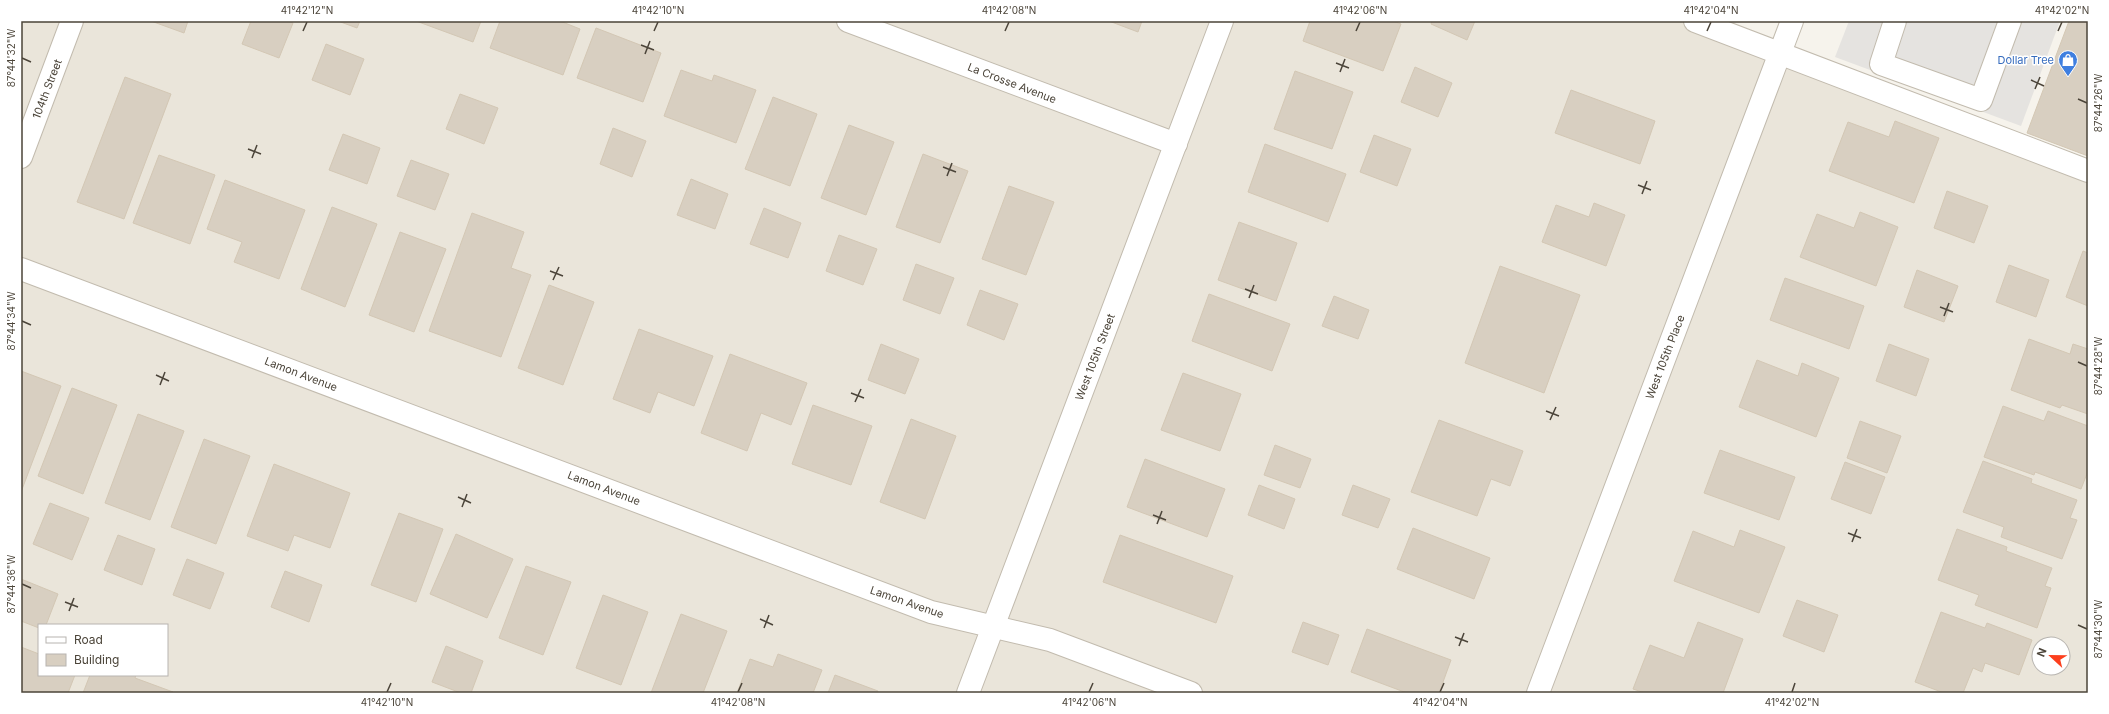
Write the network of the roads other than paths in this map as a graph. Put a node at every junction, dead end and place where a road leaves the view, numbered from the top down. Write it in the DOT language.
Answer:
graph roads {
  1 [pos="72,21"];
  2 [pos="848,21"];
  3 [pos="1222,21"];
  4 [pos="1695,21"];
  5 [pos="1792,21"];
  6 [pos="1895,21"];
  7 [pos="2010,21"];
  8 [pos="1780,54"];
  9 [pos="1176,144"];
  10 [pos="21,157"];
  11 [pos="2088,171"];
  12 [pos="21,269"];
  13 [pos="993,628"];
  14 [pos="968,693"];
  15 [pos="1191,693"];
  16 [pos="1538,693"];
  1 -- 10 [label="street, 104th Street"];
  2 -- 9 [label="street, La Crosse Avenue"];
  3 -- 9 [label="street, West 105th Street"];
  4 -- 8 [label="street"];
  5 -- 8 [label="street, West 105th Place"];
  6 -- 7 [label="street"];
  8 -- 11 [label="street"];
  8 -- 16 [label="street, West 105th Place"];
  9 -- 13 [label="street, West 105th Street"];
  12 -- 13 [label="street, Lamon Avenue"];
  13 -- 14 [label="street, West 105th Street"];
  13 -- 15 [label="street, Lamon Avenue"];
}
